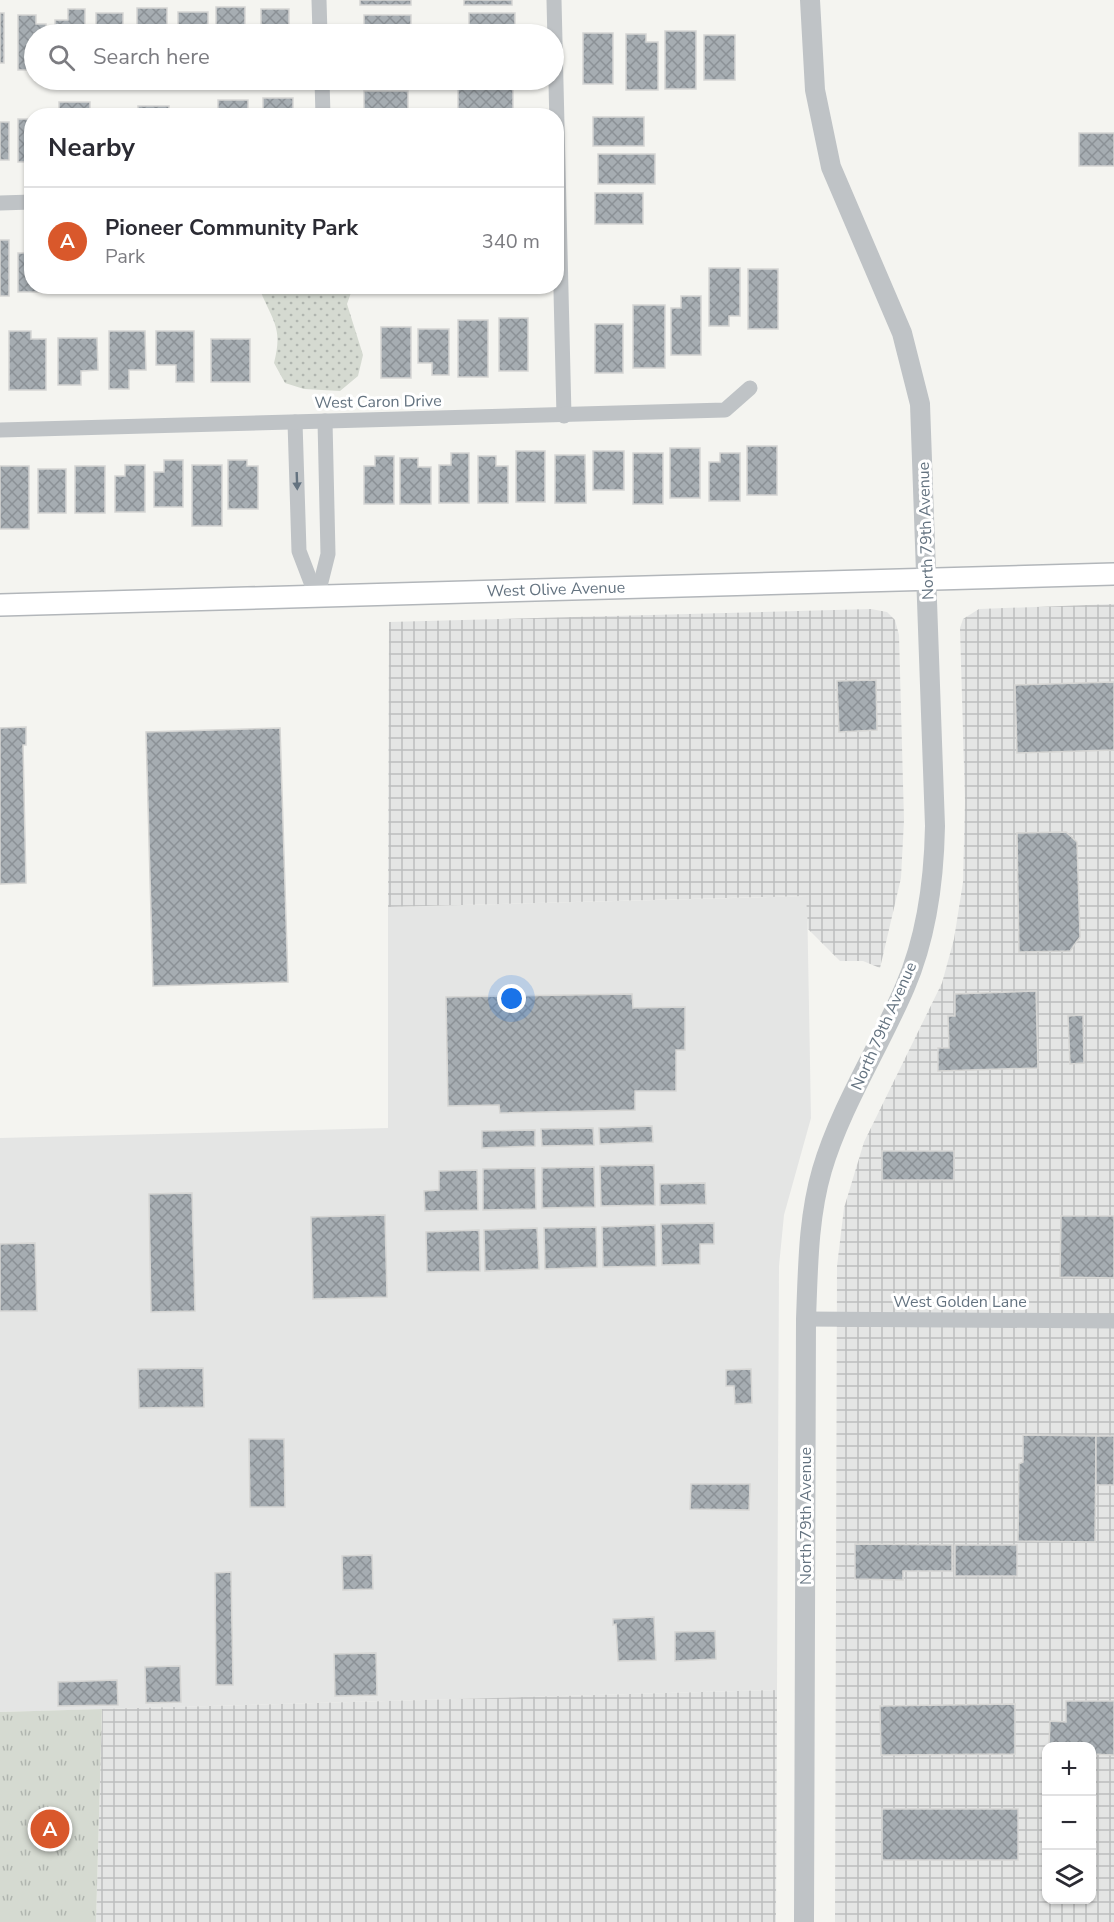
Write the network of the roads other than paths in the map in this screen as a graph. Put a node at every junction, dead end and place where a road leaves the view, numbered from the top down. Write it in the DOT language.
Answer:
graph roads {
  1 [pos="320,0"];
  2 [pos="554,0"];
  3 [pos="810,0"];
  4 [pos="320,24"];
  5 [pos="555,24"];
  6 [pos="322,90"];
  7 [pos="556,90"];
  8 [pos="323,108"];
  9 [pos="556,108"];
  10 [pos="24,202"];
  11 [pos="0,203"];
  12 [pos="561,294"];
  13 [pos="750,388"];
  14 [pos="564,416"];
  15 [pos="295,422"];
  16 [pos="325,422"];
  17 [pos="0,430"];
  18 [pos="1114,574"];
  19 [pos="927,580"];
  20 [pos="316,598"];
  21 [pos="0,605"];
  22 [pos="806,1319"];
  23 [pos="1114,1321"];
  24 [pos="804,1922"];
  1 -- 4 [label="street"];
  2 -- 5 [label="street"];
  3 -- 19 [label="street, North 79th Avenue"];
  6 -- 8 [label="street"];
  7 -- 9 [label="street"];
  10 -- 11 [label="street"];
  12 -- 14 [label="street"];
  13 -- 14 [label="street, West Caron Drive"];
  14 -- 16 [label="street, West Caron Drive"];
  15 -- 16 [label="street, West Caron Drive"];
  15 -- 17 [label="street, West Caron Drive"];
  15 -- 20 [label="street, one-way"];
  16 -- 20 [label="street"];
  18 -- 19 [label="main road, West Olive Avenue"];
  19 -- 20 [label="main road, West Olive Avenue"];
  19 -- 22 [label="street, North 79th Avenue"];
  20 -- 21 [label="main road, West Olive Avenue"];
  22 -- 23 [label="street, West Golden Lane"];
  22 -- 24 [label="street, North 79th Avenue"];
}
